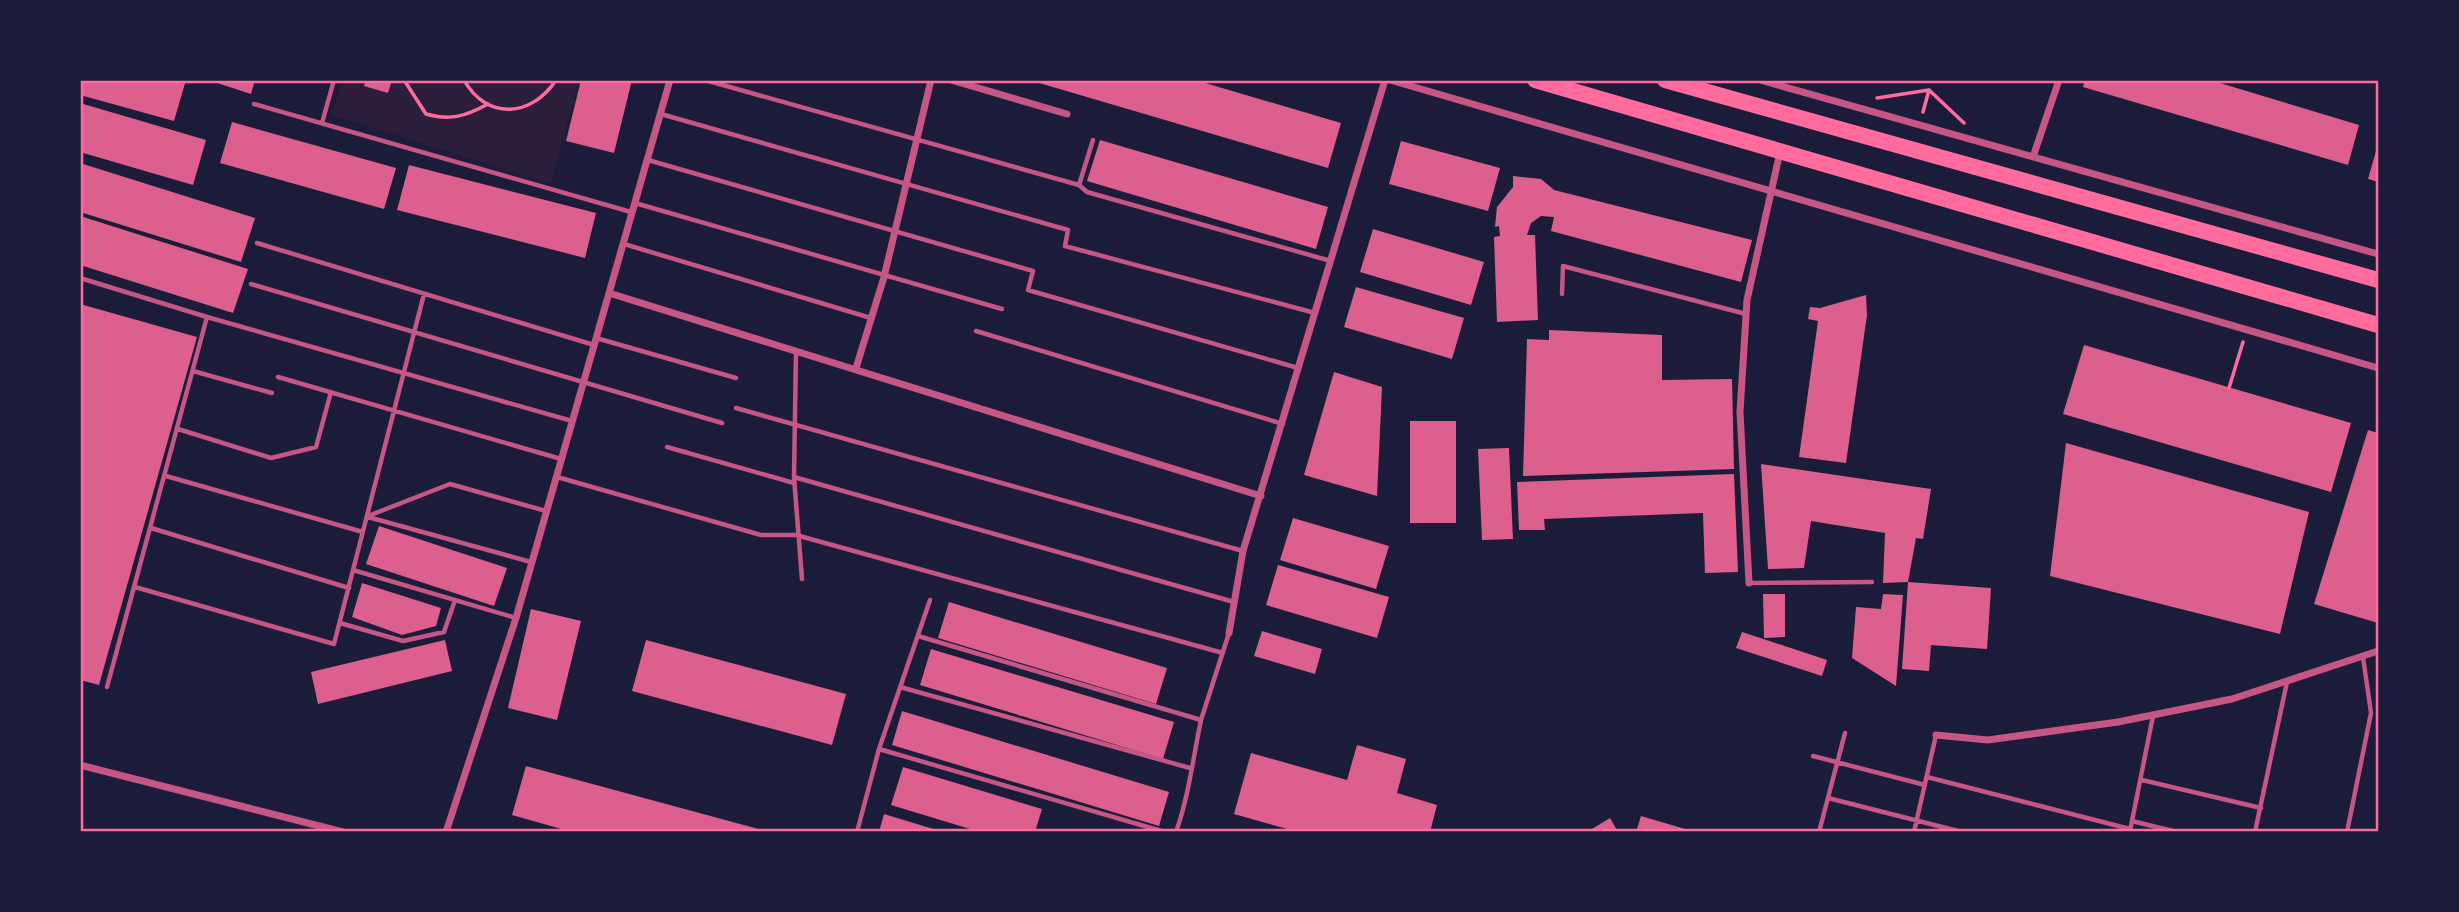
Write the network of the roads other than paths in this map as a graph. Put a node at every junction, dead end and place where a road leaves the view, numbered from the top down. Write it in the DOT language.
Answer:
graph roads {
  1 [pos="334,80"];
  2 [pos="670,80"];
  3 [pos="705,80"];
  4 [pos="931,80"];
  5 [pos="951,80"];
  6 [pos="1385,80"];
  7 [pos="1390,80"];
  8 [pos="1535,80"];
  9 [pos="1665,80"];
  10 [pos="1760,80"];
  11 [pos="2059,80"];
  12 [pos="1782,84"];
  13 [pos="254,104"];
  14 [pos="660,114"];
  15 [pos="1067,114"];
  16 [pos="322,123"];
  17 [pos="916,140"];
  18 [pos="1093,140"];
  19 [pos="1780,151"];
  20 [pos="2033,158"];
  21 [pos="647,160"];
  22 [pos="904,183"];
  23 [pos="1079,185"];
  24 [pos="1770,191"];
  25 [pos="635,203"];
  26 [pos="632,212"];
  27 [pos="894,231"];
  28 [pos="257,243"];
  29 [pos="623,244"];
  30 [pos="2378,254"];
  31 [pos="1331,261"];
  32 [pos="884,277"];
  33 [pos="80,278"];
  34 [pos="2378,280"];
  35 [pos="251,284"];
  36 [pos="609,293"];
  37 [pos="424,294"];
  38 [pos="1562,294"];
  39 [pos="1002,309"];
  40 [pos="1316,313"];
  41 [pos="1746,314"];
  42 [pos="207,317"];
  43 [pos="871,318"];
  44 [pos="2378,325"];
  45 [pos="976,331"];
  46 [pos="414,333"];
  47 [pos="595,342"];
  48 [pos="796,350"];
  49 [pos="856,368"];
  50 [pos="2378,368"];
  51 [pos="1299,369"];
  52 [pos="193,371"];
  53 [pos="403,373"];
  54 [pos="278,377"];
  55 [pos="736,378"];
  56 [pos="583,383"];
  57 [pos="331,392"];
  58 [pos="272,393"];
  59 [pos="736,408"];
  60 [pos="394,410"];
  61 [pos="572,421"];
  62 [pos="722,423"];
  63 [pos="793,424"];
  64 [pos="1283,424"];
  65 [pos="178,429"];
  66 [pos="667,447"];
  67 [pos="561,459"];
  68 [pos="166,475"];
  69 [pos="556,477"];
  70 [pos="794,480"];
  71 [pos="1261,496"];
  72 [pos="546,511"];
  73 [pos="367,516"];
  74 [pos="150,528"];
  75 [pos="363,532"];
  76 [pos="796,535"];
  77 [pos="1243,551"];
  78 [pos="532,562"];
  79 [pos="353,570"];
  80 [pos="802,579"];
  81 [pos="1872,582"];
  82 [pos="1749,583"];
  83 [pos="135,587"];
  84 [pos="348,588"];
  85 [pos="455,600"];
  86 [pos="930,600"];
  87 [pos="1234,603"];
  88 [pos="516,618"];
  89 [pos="340,623"];
  90 [pos="1229,633"];
  91 [pos="918,636"];
  92 [pos="2378,651"];
  93 [pos="1223,653"];
  94 [pos="2363,656"];
  95 [pos="2287,682"];
  96 [pos="107,687"];
  97 [pos="900,687"];
  98 [pos="2153,715"];
  99 [pos="1201,720"];
  100 [pos="1845,733"];
  101 [pos="1936,735"];
  102 [pos="879,750"];
  103 [pos="1813,756"];
  104 [pos="1837,762"];
  105 [pos="80,765"];
  106 [pos="1190,768"];
  107 [pos="1927,777"];
  108 [pos="2142,780"];
  109 [pos="1925,785"];
  110 [pos="1828,798"];
  111 [pos="2261,808"];
  112 [pos="1917,820"];
  113 [pos="2132,821"];
  114 [pos="2130,830"];
  115 [pos="343,831"];
  116 [pos="446,831"];
  117 [pos="857,831"];
  118 [pos="1165,831"];
  119 [pos="1176,831"];
  120 [pos="1819,831"];
  121 [pos="1914,831"];
  122 [pos="1962,831"];
  123 [pos="2177,831"];
  124 [pos="2255,831"];
  125 [pos="2347,831"];
  1 -- 16 [label="lane"];
  2 -- 14 [label="street"];
  3 -- 17 [label="lane"];
  4 -- 17 [label="street"];
  5 -- 15 [label="street"];
  6 -- 31 [label="street"];
  7 -- 24 [label="street"];
  8 -- 19 [label="main road"];
  9 -- 34 [label="main road"];
  10 -- 12 [label="street"];
  11 -- 20 [label="street"];
  12 -- 20 [label="street"];
  13 -- 16 [label="lane"];
  14 -- 21 [label="street"];
  14 -- 22 [label="lane"];
  16 -- 26 [label="lane"];
  17 -- 22 [label="street"];
  17 -- 23 [label="lane"];
  18 -- 23 [label="lane"];
  19 -- 24 [label="street"];
  19 -- 44 [label="main road"];
  20 -- 30 [label="street"];
  21 -- 25 [label="street"];
  21 -- 27 [label="lane"];
  22 -- 27 [label="street"];
  22 -- 40 [label="lane"];
  23 -- 31 [label="lane"];
  24 -- 41 [label="street"];
  24 -- 50 [label="street"];
  25 -- 26 [label="street"];
  25 -- 32 [label="lane"];
  26 -- 29 [label="street"];
  27 -- 32 [label="street"];
  27 -- 51 [label="lane"];
  28 -- 37 [label="lane"];
  29 -- 36 [label="street"];
  29 -- 43 [label="lane"];
  31 -- 40 [label="street"];
  32 -- 39 [label="lane"];
  32 -- 43 [label="street"];
  33 -- 42 [label="lane"];
  35 -- 46 [label="lane"];
  36 -- 47 [label="street"];
  36 -- 48 [label="street"];
  37 -- 46 [label="lane"];
  37 -- 47 [label="lane"];
  38 -- 41 [label="lane"];
  40 -- 51 [label="street"];
  41 -- 82 [label="street"];
  42 -- 52 [label="lane"];
  42 -- 53 [label="lane"];
  43 -- 49 [label="street"];
  45 -- 64 [label="lane"];
  46 -- 53 [label="lane"];
  46 -- 56 [label="lane"];
  47 -- 55 [label="lane"];
  47 -- 56 [label="street"];
  48 -- 49 [label="street"];
  48 -- 63 [label="lane"];
  49 -- 71 [label="street"];
  51 -- 64 [label="street"];
  52 -- 58 [label="lane"];
  52 -- 65 [label="lane"];
  53 -- 60 [label="lane"];
  53 -- 61 [label="lane"];
  54 -- 57 [label="lane"];
  56 -- 61 [label="street"];
  56 -- 62 [label="lane"];
  57 -- 60 [label="lane"];
  57 -- 65 [label="lane"];
  59 -- 63 [label="lane"];
  60 -- 67 [label="lane"];
  60 -- 73 [label="lane"];
  61 -- 67 [label="street"];
  63 -- 70 [label="lane"];
  63 -- 77 [label="lane"];
  64 -- 71 [label="street"];
  65 -- 68 [label="lane"];
  66 -- 70 [label="lane"];
  67 -- 69 [label="street"];
  68 -- 74 [label="lane"];
  68 -- 75 [label="lane"];
  69 -- 72 [label="street"];
  69 -- 76 [label="lane"];
  70 -- 76 [label="lane"];
  70 -- 87 [label="lane"];
  71 -- 77 [label="street"];
  72 -- 73 [label="lane"];
  72 -- 78 [label="street"];
  73 -- 75 [label="lane"];
  73 -- 78 [label="lane"];
  74 -- 83 [label="lane"];
  74 -- 84 [label="lane"];
  75 -- 79 [label="lane"];
  76 -- 80 [label="lane"];
  76 -- 93 [label="lane"];
  77 -- 87 [label="street"];
  78 -- 88 [label="street"];
  79 -- 84 [label="lane"];
  79 -- 85 [label="lane"];
  81 -- 82 [label="lane"];
  83 -- 89 [label="lane"];
  83 -- 96 [label="lane"];
  84 -- 89 [label="lane"];
  85 -- 88 [label="lane"];
  85 -- 89 [label="lane"];
  86 -- 91 [label="lane"];
  87 -- 90 [label="street"];
  88 -- 116 [label="street"];
  90 -- 93 [label="lane"];
  91 -- 97 [label="lane"];
  91 -- 99 [label="lane"];
  92 -- 94 [label="street"];
  93 -- 99 [label="lane"];
  94 -- 95 [label="street"];
  94 -- 125 [label="lane"];
  95 -- 98 [label="street"];
  95 -- 111 [label="lane"];
  97 -- 102 [label="lane"];
  97 -- 106 [label="lane"];
  98 -- 101 [label="street"];
  98 -- 108 [label="lane"];
  99 -- 106 [label="lane"];
  100 -- 104 [label="lane"];
  101 -- 107 [label="lane"];
  102 -- 117 [label="lane"];
  102 -- 118 [label="lane"];
  103 -- 104 [label="lane"];
  104 -- 109 [label="lane"];
  104 -- 110 [label="lane"];
  105 -- 115 [label="street"];
  106 -- 119 [label="lane"];
  107 -- 109 [label="lane"];
  107 -- 114 [label="lane"];
  108 -- 111 [label="lane"];
  108 -- 113 [label="lane"];
  109 -- 112 [label="lane"];
  110 -- 112 [label="lane"];
  110 -- 120 [label="lane"];
  111 -- 124 [label="lane"];
  112 -- 121 [label="lane"];
  112 -- 122 [label="lane"];
  113 -- 114 [label="lane"];
  113 -- 123 [label="lane"];
}
